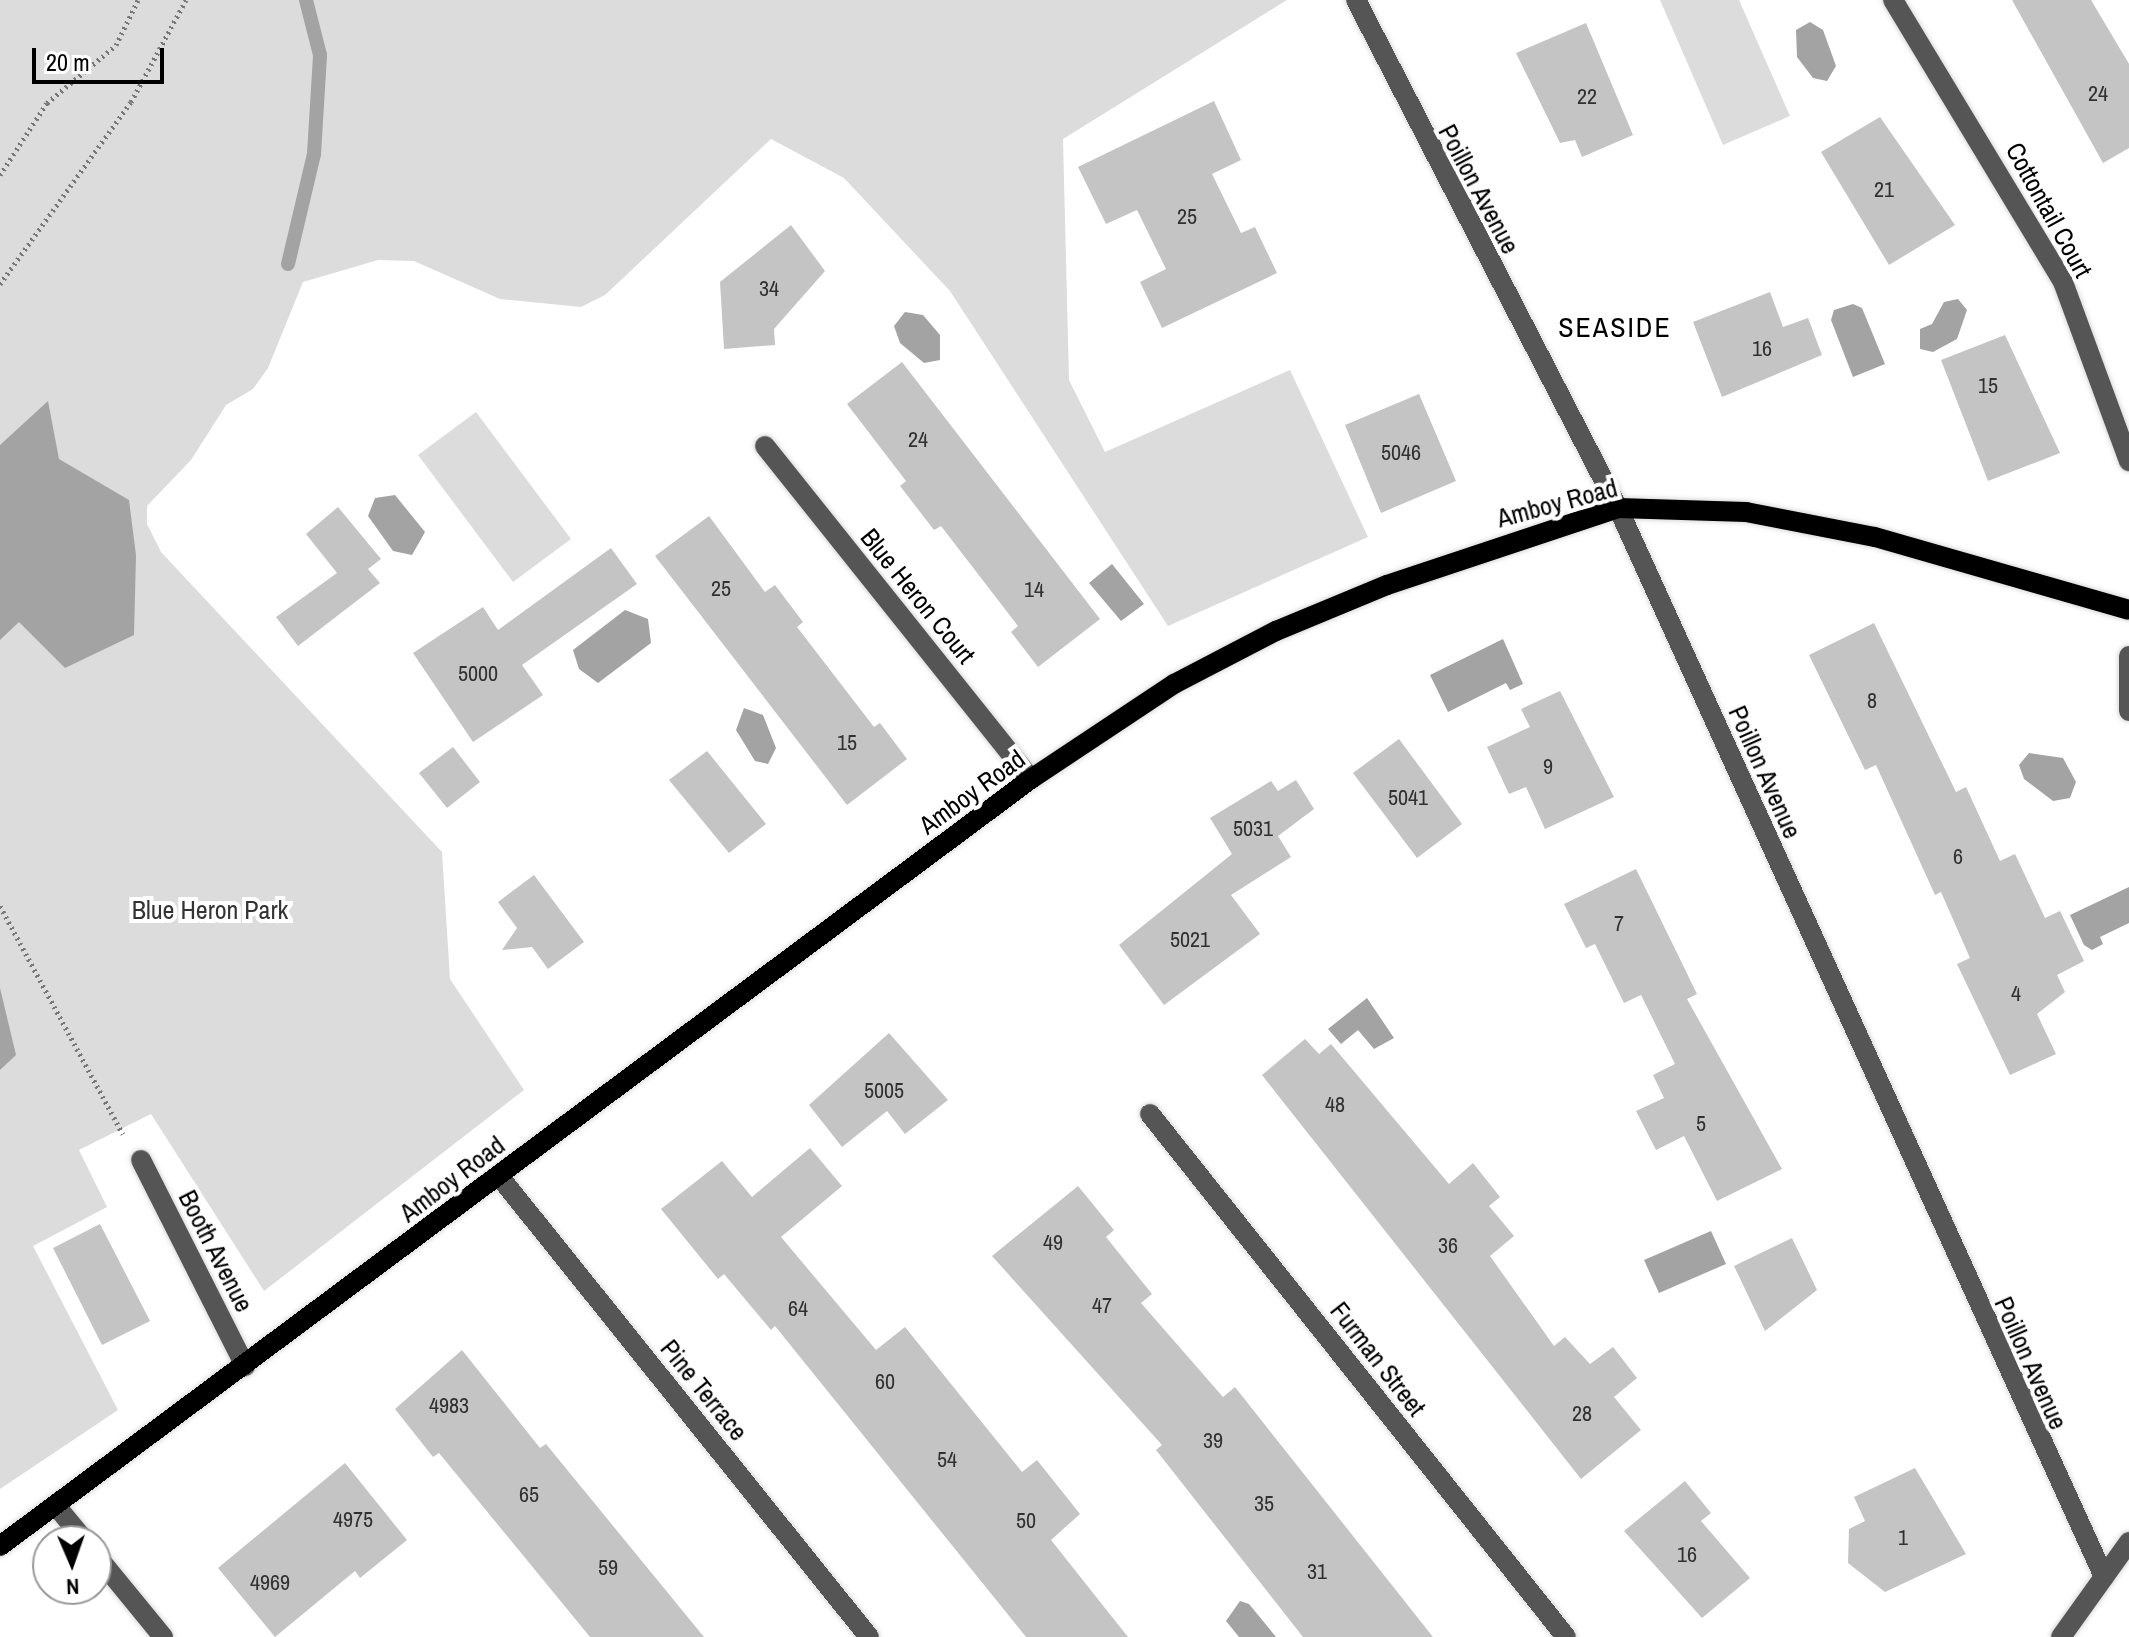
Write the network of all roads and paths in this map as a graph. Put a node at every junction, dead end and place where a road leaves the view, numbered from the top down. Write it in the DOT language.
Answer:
graph roads {
  1 [pos="138,0"];
  2 [pos="186,0"];
  3 [pos="1356,0"];
  4 [pos="1893,0"];
  5 [pos="0,175"];
  6 [pos="0,284"];
  7 [pos="765,446"];
  8 [pos="2129,461"];
  9 [pos="1618,508"];
  10 [pos="2129,610"];
  11 [pos="2129,656"];
  12 [pos="2129,711"];
  13 [pos="1031,779"];
  14 [pos="0,906"];
  15 [pos="1150,1114"];
  16 [pos="141,1160"];
  17 [pos="499,1176"];
  18 [pos="245,1366"];
  19 [pos="57,1507"];
  20 [pos="72,1525"];
  21 [pos="2129,1542"];
  22 [pos="0,1546"];
  23 [pos="112,1575"];
  24 [pos="2104,1577"];
  25 [pos="163,1637"];
  26 [pos="869,1637"];
  27 [pos="1566,1637"];
  28 [pos="2061,1637"];
  1 -- 5 [label="path"];
  2 -- 6 [label="path"];
  3 -- 9 [label="street, Poillon Avenue"];
  4 -- 8 [label="street, Cottontail Court"];
  7 -- 13 [label="street, Blue Heron Court"];
  9 -- 10 [label="main road, Amboy Road"];
  9 -- 13 [label="main road, Amboy Road"];
  9 -- 24 [label="street, Poillon Avenue"];
  11 -- 12 [label="street"];
  13 -- 17 [label="main road, Amboy Road"];
  14 -- 16 [label="path"];
  15 -- 27 [label="street, Furman Street"];
  16 -- 18 [label="street, Booth Avenue"];
  17 -- 18 [label="main road, Amboy Road"];
  17 -- 26 [label="street, Pine Terrace"];
  18 -- 19 [label="main road, Amboy Road"];
  19 -- 20 [label="street"];
  19 -- 22 [label="main road, Amboy Road"];
  21 -- 24 [label="street"];
  23 -- 25 [label="street"];
  24 -- 28 [label="street"];
}
